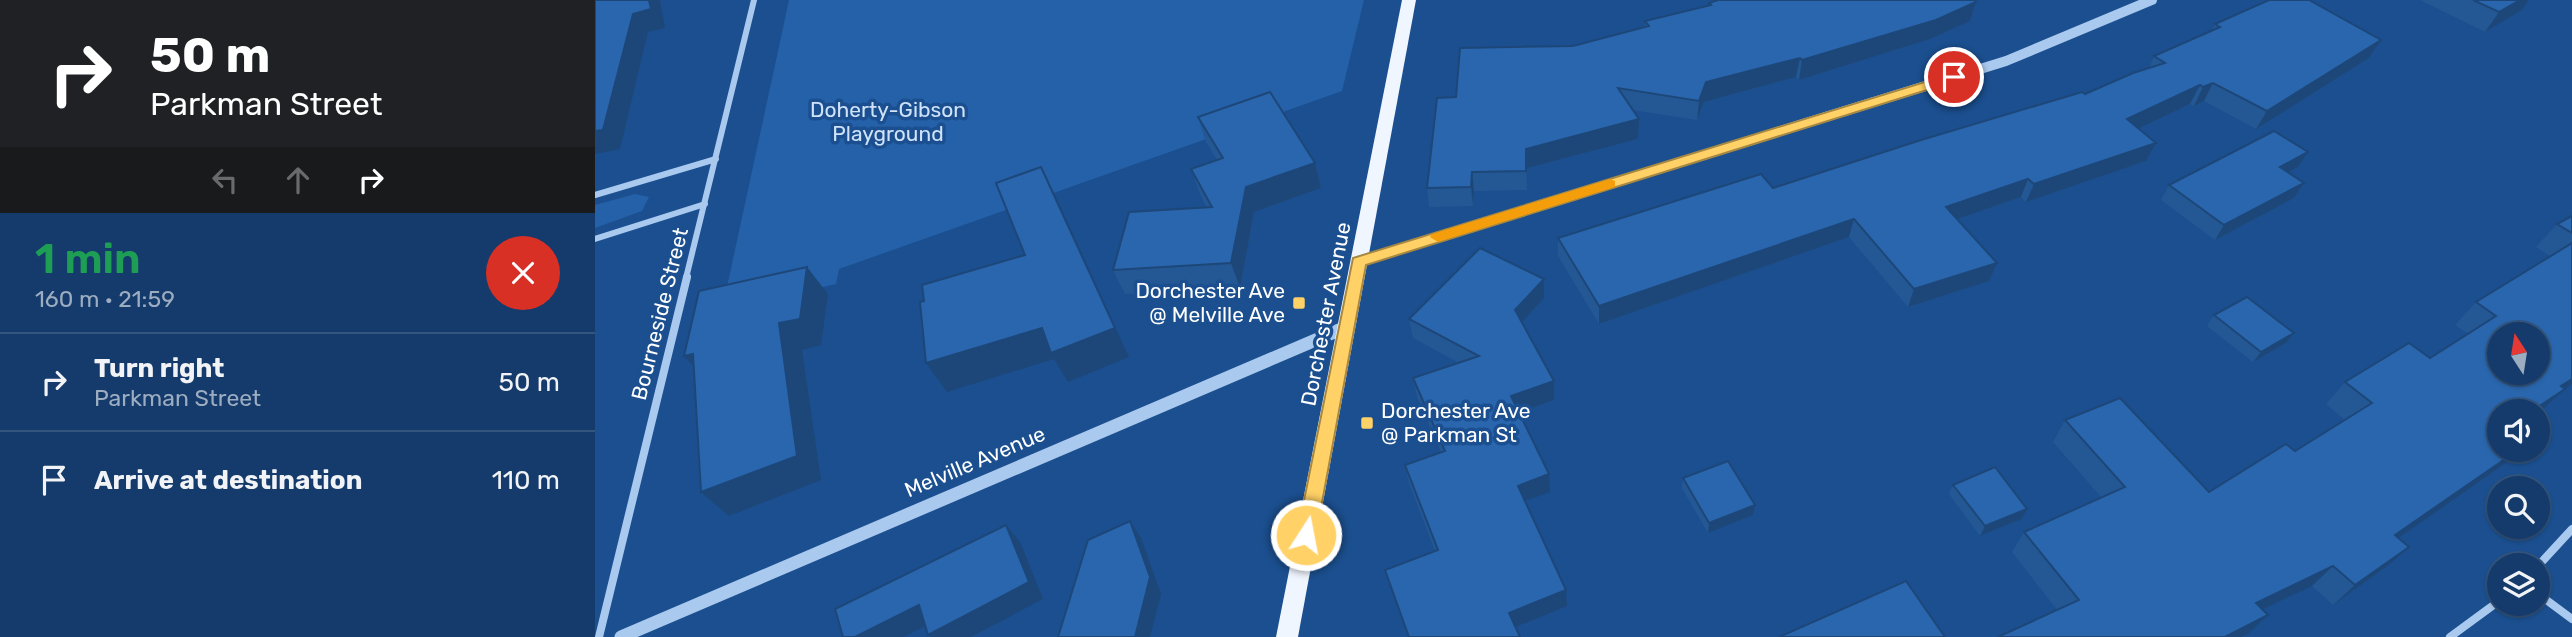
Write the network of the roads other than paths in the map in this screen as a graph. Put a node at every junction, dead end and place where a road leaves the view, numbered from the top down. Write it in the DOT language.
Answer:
graph roads {
  1 [pos="754,0"];
  2 [pos="1409,0"];
  3 [pos="2152,0"];
  4 [pos="716,159"];
  5 [pos="595,195"];
  6 [pos="705,204"];
  7 [pos="595,239"];
  8 [pos="1359,262"];
  9 [pos="1346,327"];
  10 [pos="2572,529"];
  11 [pos="2550,553"];
  12 [pos="2550,603"];
  13 [pos="2487,609"];
  14 [pos="2572,619"];
  15 [pos="599,637"];
  16 [pos="621,637"];
  17 [pos="1287,637"];
  18 [pos="2450,637"];
  1 -- 4 [label="street, Bourneside Street"];
  2 -- 8 [label="main road, Dorchester Avenue"];
  3 -- 8 [label="street"];
  4 -- 5 [label="street"];
  4 -- 6 [label="street, Bourneside Street"];
  6 -- 7 [label="street"];
  6 -- 15 [label="street, Bourneside Street"];
  8 -- 9 [label="main road, Dorchester Avenue"];
  9 -- 16 [label="street, Melville Avenue"];
  9 -- 17 [label="main road, Dorchester Avenue"];
  10 -- 11 [label="street"];
  12 -- 14 [label="street"];
  13 -- 18 [label="street"];
}
